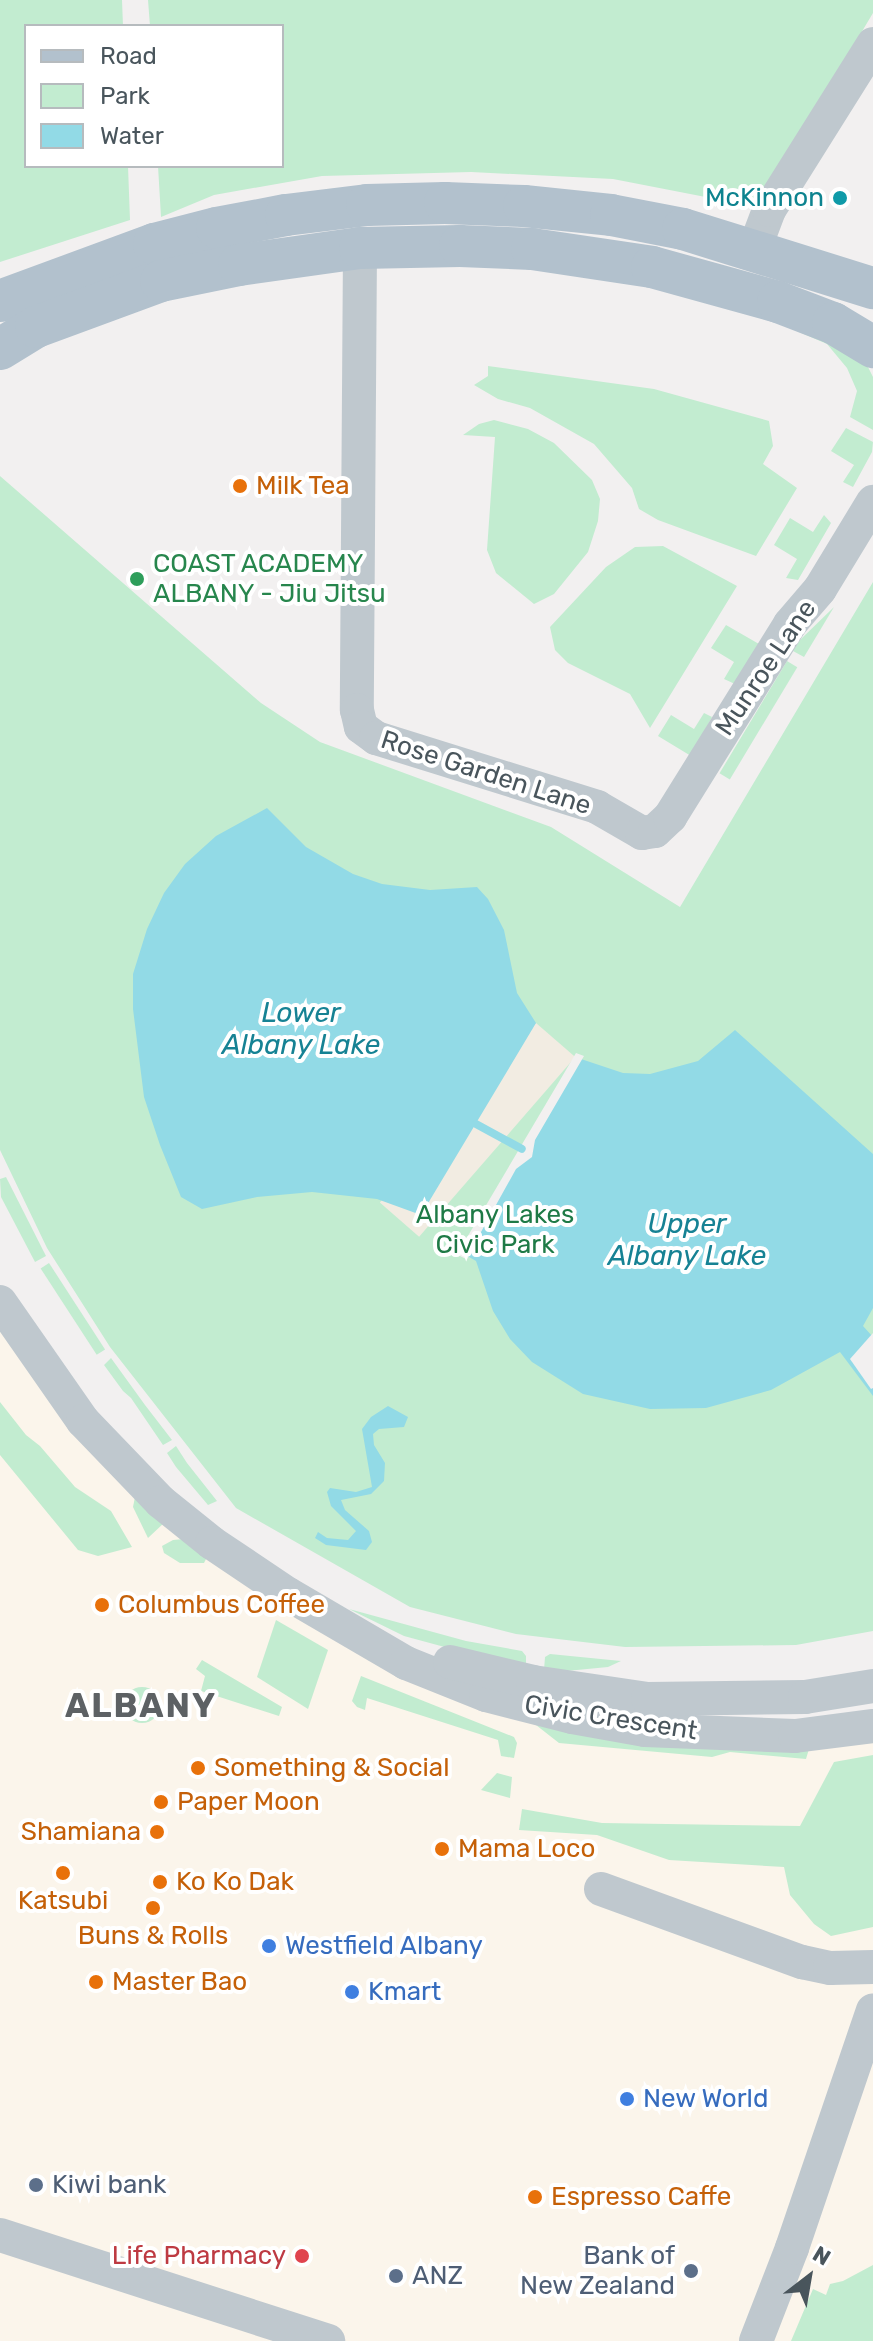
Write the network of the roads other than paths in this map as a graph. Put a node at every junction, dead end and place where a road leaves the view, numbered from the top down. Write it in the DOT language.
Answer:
graph roads {
  1 [pos="873,44"];
  2 [pos="360,248"];
  3 [pos="754,250"];
  4 [pos="873,288"];
  5 [pos="0,301"];
  6 [pos="873,347"];
  7 [pos="0,349"];
  8 [pos="873,502"];
  9 [pos="655,831"];
  10 [pos="0,1302"];
  11 [pos="363,1636"];
  12 [pos="873,1686"];
  13 [pos="873,1726"];
  14 [pos="601,1889"];
  15 [pos="873,1967"];
  16 [pos="873,2010"];
  17 [pos="0,2235"];
  18 [pos="328,2341"];
  19 [pos="756,2341"];
  1 -- 3 [label="street"];
  2 -- 6 [label="main road"];
  2 -- 7 [label="main road"];
  2 -- 9 [label="street, Rose Garden Lane"];
  3 -- 4 [label="main road"];
  3 -- 5 [label="main road"];
  8 -- 9 [label="street, Munroe Lane"];
  10 -- 11 [label="street, Civic Crescent"];
  11 -- 12 [label="street, Civic Crescent"];
  11 -- 13 [label="street, Civic Crescent"];
  14 -- 15 [label="street"];
  16 -- 19 [label="street"];
  17 -- 18 [label="street"];
}
